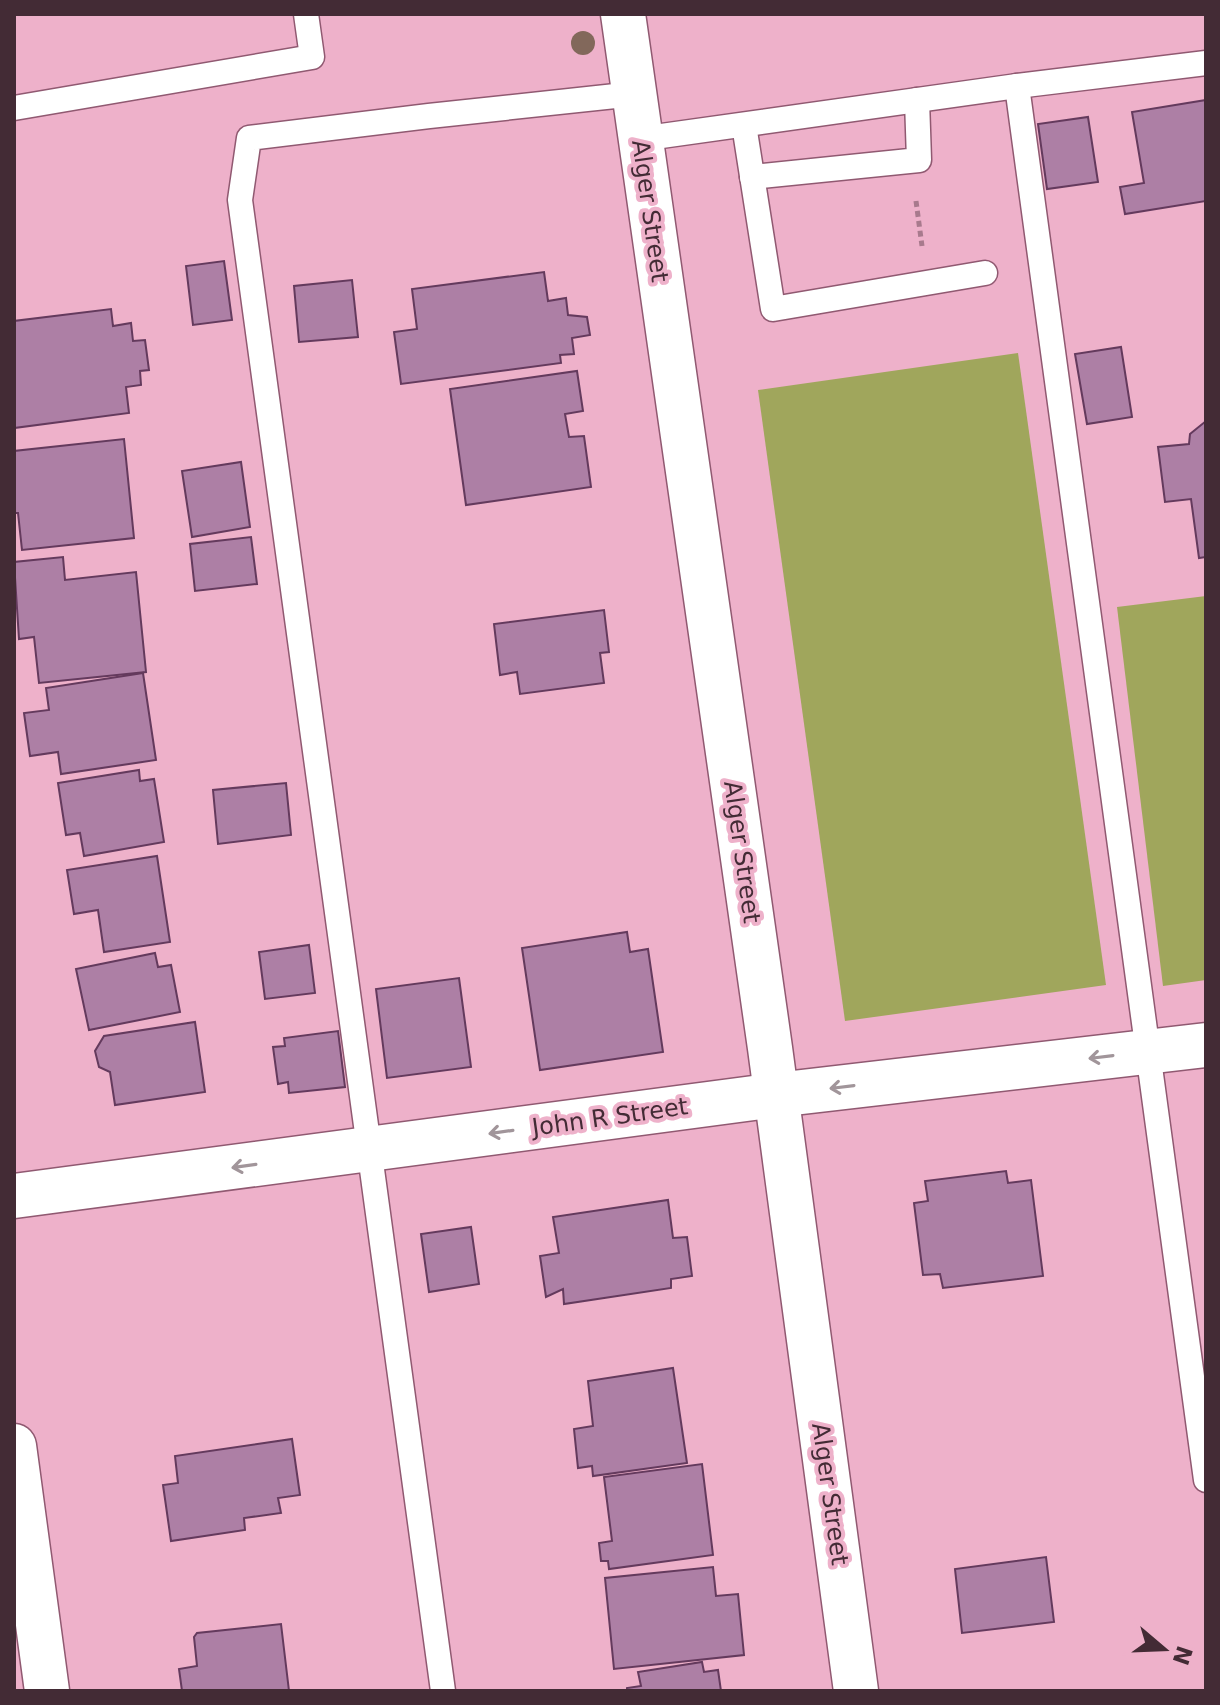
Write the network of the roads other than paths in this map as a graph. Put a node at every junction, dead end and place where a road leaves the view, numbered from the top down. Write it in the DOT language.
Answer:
graph roads {
  1 [pos="306,14"];
  2 [pos="623,14"];
  3 [pos="1206,63"];
  4 [pos="1017,86"];
  5 [pos="634,94"];
  6 [pos="917,100"];
  7 [pos="14,108"];
  8 [pos="744,125"];
  9 [pos="640,139"];
  10 [pos="752,177"];
  11 [pos="985,273"];
  12 [pos="1206,1045"];
  13 [pos="1147,1052"];
  14 [pos="776,1095"];
  15 [pos="369,1149"];
  16 [pos="14,1196"];
  17 [pos="14,1446"];
  18 [pos="1206,1480"];
  19 [pos="47,1691"];
  20 [pos="443,1691"];
  21 [pos="856,1691"];
  1 -- 7 [label="lane"];
  2 -- 5 [label="street, Alger Street"];
  3 -- 4 [label="lane"];
  4 -- 6 [label="lane"];
  4 -- 13 [label="lane"];
  5 -- 9 [label="street, Alger Street"];
  5 -- 15 [label="lane"];
  6 -- 8 [label="lane"];
  6 -- 10 [label="lane"];
  8 -- 9 [label="lane"];
  8 -- 10 [label="lane"];
  9 -- 14 [label="street, Alger Street"];
  10 -- 11 [label="lane"];
  12 -- 13 [label="street, John R Street"];
  13 -- 14 [label="street, John R Street, one-way"];
  13 -- 18 [label="lane"];
  14 -- 15 [label="street, John R Street, one-way"];
  14 -- 21 [label="street, Alger Street"];
  15 -- 16 [label="street, John R Street, one-way"];
  15 -- 20 [label="lane"];
  17 -- 19 [label="street"];
}
